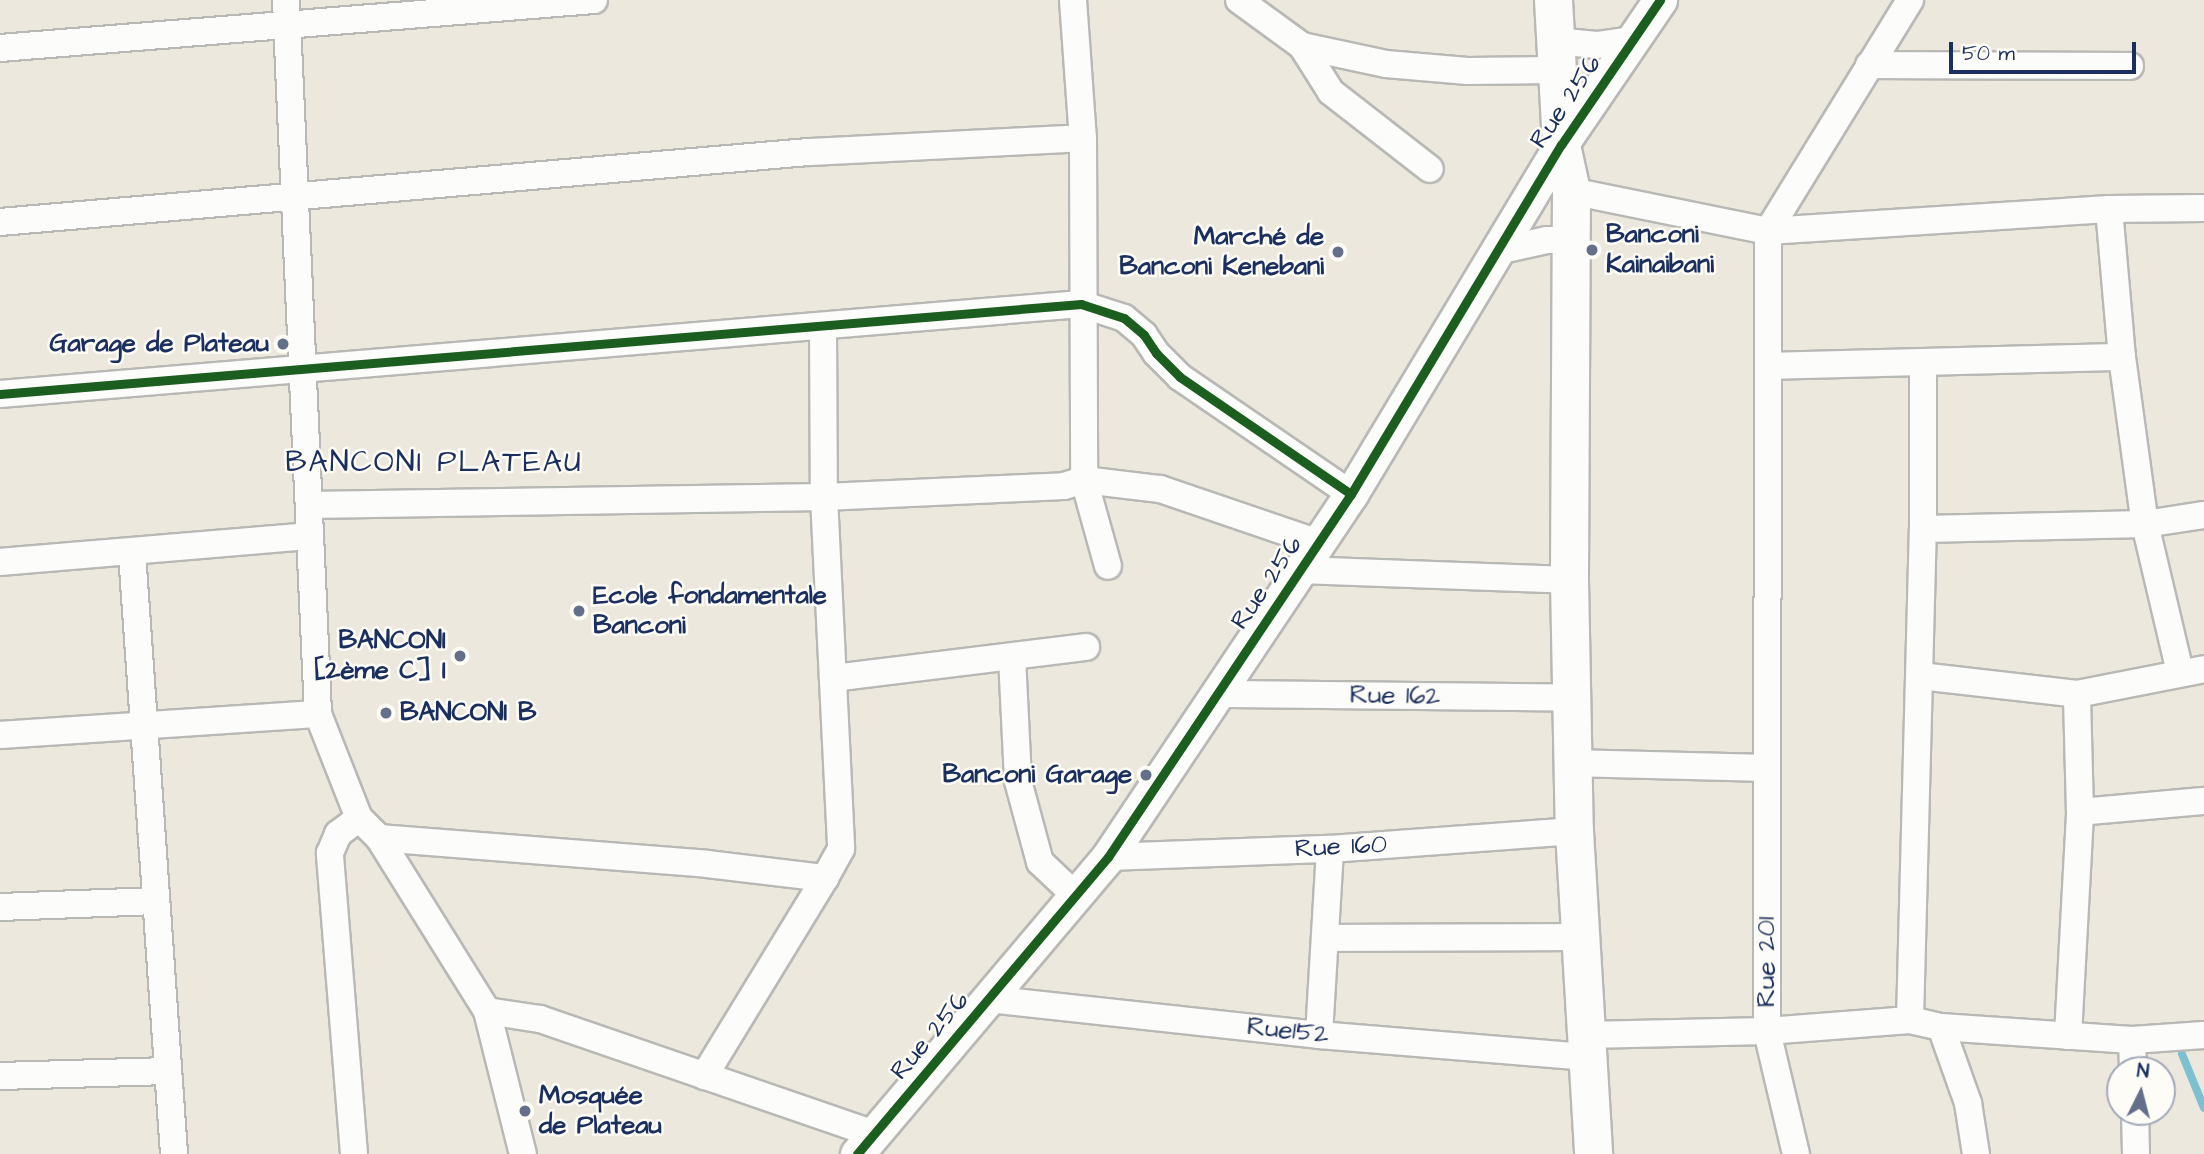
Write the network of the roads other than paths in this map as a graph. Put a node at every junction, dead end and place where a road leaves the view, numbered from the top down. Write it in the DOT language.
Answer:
graph roads {
  1 [pos="594,0"];
  2 [pos="1073,0"];
  3 [pos="1239,0"];
  4 [pos="1553,0"];
  5 [pos="1660,0"];
  6 [pos="1910,0"];
  7 [pos="286,12"];
  8 [pos="1633,40"];
  9 [pos="1302,46"];
  10 [pos="0,48"];
  11 [pos="1555,55"];
  12 [pos="1869,65"];
  13 [pos="2130,66"];
  14 [pos="1083,138"];
  15 [pos="1561,145"];
  16 [pos="1430,169"];
  17 [pos="1572,191"];
  18 [pos="295,197"];
  19 [pos="2204,208"];
  20 [pos="2109,209"];
  21 [pos="0,222"];
  22 [pos="1768,231"];
  23 [pos="1571,240"];
  24 [pos="1497,251"];
  25 [pos="1081,304"];
  26 [pos="822,328"];
  27 [pos="2122,357"];
  28 [pos="1923,364"];
  29 [pos="1769,366"];
  30 [pos="302,369"];
  31 [pos="0,394"];
  32 [pos="1084,480"];
  33 [pos="1351,494"];
  34 [pos="824,497"];
  35 [pos="309,505"];
  36 [pos="2204,515"];
  37 [pos="2145,524"];
  38 [pos="1923,529"];
  39 [pos="310,536"];
  40 [pos="1319,543"];
  41 [pos="132,553"];
  42 [pos="0,562"];
  43 [pos="1108,566"];
  44 [pos="1299,570"];
  45 [pos="1569,580"];
  46 [pos="1086,647"];
  47 [pos="1012,657"];
  48 [pos="2192,671"];
  49 [pos="1920,677"];
  50 [pos="833,678"];
  51 [pos="1218,694"];
  52 [pos="2077,694"];
  53 [pos="1572,698"];
  54 [pos="318,714"];
  55 [pos="144,726"];
  56 [pos="0,735"];
  57 [pos="1573,763"];
  58 [pos="1765,768"];
  59 [pos="2204,801"];
  60 [pos="2080,812"];
  61 [pos="359,818"];
  62 [pos="1574,831"];
  63 [pos="380,838"];
  64 [pos="1330,849"];
  65 [pos="1108,857"];
  66 [pos="825,878"];
  67 [pos="1075,895"];
  68 [pos="156,901"];
  69 [pos="0,907"];
  70 [pos="1325,937"];
  71 [pos="1580,937"];
  72 [pos="988,999"];
  73 [pos="487,1011"];
  74 [pos="1910,1020"];
  75 [pos="1941,1027"];
  76 [pos="1768,1031"];
  77 [pos="1319,1035"];
  78 [pos="2068,1036"];
  79 [pos="2132,1040"];
  80 [pos="2202,1041"];
  81 [pos="1587,1046"];
  82 [pos="2133,1056"];
  83 [pos="168,1071"];
  84 [pos="0,1076"];
  85 [pos="704,1076"];
  86 [pos="2135,1126"];
  87 [pos="866,1144"];
  88 [pos="174,1154"];
  89 [pos="354,1154"];
  90 [pos="523,1154"];
  91 [pos="1593,1154"];
  92 [pos="1796,1154"];
  93 [pos="1976,1154"];
  94 [pos="2136,1154"];
  1 -- 7 [label="street"];
  2 -- 14 [label="street"];
  3 -- 9 [label="street"];
  4 -- 11 [label="main road"];
  5 -- 8 [label="street, Rue 256"];
  6 -- 12 [label="street"];
  7 -- 10 [label="street"];
  7 -- 18 [label="street"];
  8 -- 11 [label="street"];
  8 -- 15 [label="street, Rue 256"];
  9 -- 11 [label="street"];
  9 -- 16 [label="street"];
  11 -- 15 [label="main road"];
  12 -- 13 [label="street"];
  12 -- 22 [label="street"];
  14 -- 18 [label="street"];
  14 -- 25 [label="street"];
  15 -- 17 [label="main road"];
  15 -- 24 [label="street, Rue 256"];
  17 -- 22 [label="street"];
  17 -- 23 [label="main road"];
  18 -- 21 [label="street"];
  18 -- 30 [label="street"];
  19 -- 20 [label="street"];
  20 -- 22 [label="street"];
  20 -- 27 [label="street"];
  22 -- 29 [label="street, Rue 201"];
  23 -- 24 [label="street"];
  23 -- 45 [label="main road"];
  24 -- 33 [label="street, Rue 256"];
  25 -- 26 [label="street"];
  25 -- 32 [label="street"];
  25 -- 33 [label="street"];
  26 -- 30 [label="street"];
  26 -- 34 [label="street"];
  27 -- 28 [label="street"];
  27 -- 37 [label="street"];
  28 -- 29 [label="street"];
  28 -- 38 [label="street"];
  29 -- 58 [label="street, Rue 201"];
  30 -- 31 [label="street"];
  30 -- 35 [label="street"];
  32 -- 34 [label="street"];
  32 -- 40 [label="street"];
  32 -- 43 [label="street"];
  33 -- 40 [label="street, Rue 256"];
  34 -- 35 [label="street"];
  34 -- 50 [label="street"];
  35 -- 39 [label="street"];
  36 -- 37 [label="street"];
  37 -- 38 [label="street"];
  37 -- 48 [label="street"];
  38 -- 49 [label="street"];
  39 -- 41 [label="street"];
  39 -- 54 [label="street"];
  40 -- 44 [label="street, Rue 256"];
  41 -- 42 [label="street"];
  41 -- 55 [label="street"];
  44 -- 45 [label="street"];
  44 -- 51 [label="street, Rue 256"];
  45 -- 53 [label="main road"];
  46 -- 47 [label="street"];
  47 -- 50 [label="street"];
  47 -- 67 [label="street"];
  48 -- 52 [label="street"];
  49 -- 52 [label="street"];
  49 -- 74 [label="street"];
  50 -- 66 [label="street"];
  51 -- 53 [label="street, Rue 162"];
  51 -- 65 [label="street, Rue 256"];
  52 -- 60 [label="street"];
  53 -- 57 [label="main road"];
  54 -- 55 [label="street"];
  54 -- 61 [label="street"];
  55 -- 56 [label="street"];
  55 -- 68 [label="street"];
  57 -- 58 [label="street"];
  57 -- 62 [label="main road"];
  58 -- 76 [label="street, Rue 201"];
  59 -- 60 [label="street"];
  60 -- 78 [label="street"];
  61 -- 63 [label="street"];
  61 -- 89 [label="street"];
  62 -- 64 [label="street, Rue 160"];
  62 -- 71 [label="main road"];
  63 -- 66 [label="street"];
  63 -- 73 [label="street"];
  64 -- 65 [label="street, Rue 160"];
  64 -- 70 [label="street"];
  65 -- 67 [label="street, Rue 256"];
  66 -- 85 [label="street"];
  67 -- 72 [label="street, Rue 256"];
  68 -- 69 [label="street"];
  68 -- 83 [label="street"];
  70 -- 71 [label="street"];
  70 -- 77 [label="street"];
  71 -- 81 [label="main road"];
  72 -- 77 [label="street, Rue152"];
  72 -- 87 [label="street, Rue 256"];
  73 -- 85 [label="street"];
  73 -- 90 [label="street"];
  74 -- 75 [label="street, Rue152"];
  74 -- 76 [label="street, Rue152"];
  75 -- 78 [label="street, Rue152"];
  75 -- 93 [label="street"];
  76 -- 81 [label="street, Rue152"];
  76 -- 92 [label="street, Rue 201"];
  77 -- 81 [label="street, Rue152"];
  78 -- 79 [label="street, Rue152"];
  79 -- 80 [label="street, Rue152"];
  79 -- 82 [label="street"];
  81 -- 91 [label="main road"];
  83 -- 84 [label="street"];
  83 -- 88 [label="street"];
  85 -- 87 [label="street"];
  86 -- 94 [label="street"];
}
